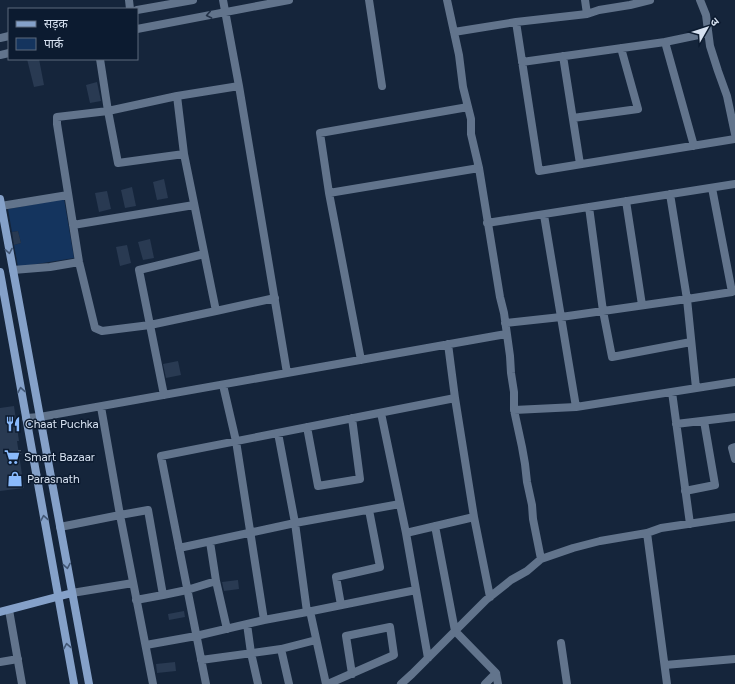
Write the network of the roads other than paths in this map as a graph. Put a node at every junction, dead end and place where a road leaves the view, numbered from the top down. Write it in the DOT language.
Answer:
graph roads {
  1 [pos="193,0"];
  2 [pos="223,0"];
  3 [pos="289,0"];
  4 [pos="369,0"];
  5 [pos="448,0"];
  6 [pos="585,0"];
  7 [pos="650,0"];
  8 [pos="700,0"];
  9 [pos="138,10"];
  10 [pos="225,12"];
  11 [pos="587,14"];
  12 [pos="516,22"];
  13 [pos="138,29"];
  14 [pos="454,32"];
  15 [pos="708,33"];
  16 [pos="665,42"];
  17 [pos="621,48"];
  18 [pos="563,56"];
  19 [pos="100,60"];
  20 [pos="522,62"];
  21 [pos="239,86"];
  22 [pos="382,86"];
  23 [pos="177,96"];
  24 [pos="468,107"];
  25 [pos="108,111"];
  26 [pos="573,118"];
  27 [pos="735,134"];
  28 [pos="735,139"];
  29 [pos="694,146"];
  30 [pos="184,154"];
  31 [pos="580,164"];
  32 [pos="479,168"];
  33 [pos="735,184"];
  34 [pos="712,188"];
  35 [pos="329,193"];
  36 [pos="670,194"];
  37 [pos="68,195"];
  38 [pos="626,201"];
  39 [pos="1,202"];
  40 [pos="194,205"];
  41 [pos="589,207"];
  42 [pos="544,215"];
  43 [pos="488,224"];
  44 [pos="73,225"];
  45 [pos="204,254"];
  46 [pos="79,262"];
  47 [pos="13,270"];
  48 [pos="0,272"];
  49 [pos="274,298"];
  50 [pos="687,299"];
  51 [pos="642,306"];
  52 [pos="216,311"];
  53 [pos="603,311"];
  54 [pos="561,317"];
  55 [pos="505,322"];
  56 [pos="150,325"];
  57 [pos="506,334"];
  58 [pos="691,342"];
  59 [pos="448,344"];
  60 [pos="361,360"];
  61 [pos="287,373"];
  62 [pos="735,382"];
  63 [pos="223,385"];
  64 [pos="696,388"];
  65 [pos="672,392"];
  66 [pos="164,395"];
  67 [pos="455,398"];
  68 [pos="101,406"];
  69 [pos="576,407"];
  70 [pos="514,410"];
  71 [pos="381,413"];
  72 [pos="735,417"];
  73 [pos="26,418"];
  74 [pos="40,418"];
  75 [pos="352,418"];
  76 [pos="704,421"];
  77 [pos="676,424"];
  78 [pos="307,427"];
  79 [pos="278,433"];
  80 [pos="236,441"];
  81 [pos="735,447"];
  82 [pos="735,460"];
  83 [pos="685,491"];
  84 [pos="54,494"];
  85 [pos="40,497"];
  86 [pos="400,504"];
  87 [pos="369,510"];
  88 [pos="120,515"];
  89 [pos="474,516"];
  90 [pos="735,517"];
  91 [pos="295,523"];
  92 [pos="690,524"];
  93 [pos="435,526"];
  94 [pos="60,527"];
  95 [pos="250,533"];
  96 [pos="406,533"];
  97 [pos="647,533"];
  98 [pos="210,542"];
  99 [pos="179,548"];
  100 [pos="541,559"];
  101 [pos="216,581"];
  102 [pos="133,583"];
  103 [pos="187,590"];
  104 [pos="416,590"];
  105 [pos="72,593"];
  106 [pos="163,595"];
  107 [pos="58,597"];
  108 [pos="490,597"];
  109 [pos="136,600"];
  110 [pos="341,606"];
  111 [pos="9,610"];
  112 [pos="0,612"];
  113 [pos="308,612"];
  114 [pos="264,620"];
  115 [pos="247,624"];
  116 [pos="227,629"];
  117 [pos="455,631"];
  118 [pos="196,636"];
  119 [pos="316,640"];
  120 [pos="561,643"];
  121 [pos="146,645"];
  122 [pos="281,649"];
  123 [pos="251,653"];
  124 [pos="428,658"];
  125 [pos="18,659"];
  126 [pos="735,659"];
  127 [pos="201,660"];
  128 [pos="0,662"];
  129 [pos="665,665"];
  130 [pos="496,673"];
  131 [pos="352,674"];
  132 [pos="22,684"];
  133 [pos="74,684"];
  134 [pos="89,684"];
  135 [pos="153,684"];
  136 [pos="206,684"];
  137 [pos="258,684"];
  138 [pos="289,684"];
  139 [pos="327,684"];
  140 [pos="401,684"];
  141 [pos="485,684"];
  142 [pos="498,684"];
  143 [pos="567,684"];
  144 [pos="667,684"];
  1 -- 9 [label="street"];
  2 -- 10 [label="street"];
  3 -- 10 [label="street"];
  4 -- 22 [label="street"];
  5 -- 14 [label="street"];
  6 -- 11 [label="street"];
  7 -- 11 [label="street"];
  8 -- 15 [label="street"];
  10 -- 13 [label="street, one-way"];
  10 -- 21 [label="street"];
  11 -- 12 [label="street"];
  12 -- 14 [label="street"];
  12 -- 20 [label="street"];
  14 -- 24 [label="street"];
  15 -- 16 [label="street"];
  15 -- 27 [label="street"];
  16 -- 17 [label="street"];
  16 -- 29 [label="street"];
  17 -- 18 [label="street"];
  17 -- 26 [label="street"];
  18 -- 20 [label="street"];
  18 -- 26 [label="street"];
  19 -- 25 [label="street"];
  20 -- 31 [label="street"];
  21 -- 23 [label="street"];
  21 -- 49 [label="street"];
  23 -- 25 [label="street"];
  23 -- 30 [label="street"];
  24 -- 32 [label="street"];
  24 -- 35 [label="street"];
  25 -- 30 [label="street"];
  25 -- 37 [label="street"];
  26 -- 31 [label="street"];
  28 -- 29 [label="street"];
  29 -- 31 [label="street"];
  30 -- 40 [label="street"];
  32 -- 35 [label="street"];
  32 -- 43 [label="street"];
  33 -- 34 [label="street"];
  34 -- 36 [label="street"];
  34 -- 50 [label="street"];
  35 -- 60 [label="street"];
  36 -- 38 [label="street"];
  36 -- 50 [label="street"];
  37 -- 39 [label="street"];
  37 -- 44 [label="street"];
  38 -- 41 [label="street"];
  38 -- 51 [label="street"];
  39 -- 47 [label="street, one-way"];
  40 -- 44 [label="street"];
  40 -- 45 [label="street"];
  41 -- 42 [label="street"];
  41 -- 53 [label="street"];
  42 -- 43 [label="street"];
  42 -- 54 [label="street"];
  43 -- 55 [label="street"];
  44 -- 46 [label="street"];
  45 -- 52 [label="street"];
  45 -- 56 [label="street"];
  46 -- 47 [label="street"];
  46 -- 56 [label="street"];
  47 -- 74 [label="street"];
  73 -- 48 [label="street, one-way"];
  49 -- 52 [label="street"];
  49 -- 61 [label="street"];
  50 -- 51 [label="street"];
  50 -- 58 [label="street"];
  51 -- 53 [label="street"];
  52 -- 56 [label="street"];
  53 -- 54 [label="street"];
  53 -- 58 [label="street"];
  54 -- 55 [label="street"];
  54 -- 69 [label="street"];
  55 -- 57 [label="street"];
  56 -- 66 [label="street"];
  57 -- 59 [label="street"];
  57 -- 70 [label="street"];
  58 -- 64 [label="street"];
  59 -- 60 [label="street"];
  59 -- 67 [label="street"];
  60 -- 61 [label="street"];
  61 -- 63 [label="street"];
  62 -- 64 [label="street"];
  63 -- 66 [label="street"];
  63 -- 80 [label="street"];
  64 -- 65 [label="street"];
  65 -- 69 [label="street"];
  65 -- 77 [label="street"];
  66 -- 68 [label="street"];
  67 -- 71 [label="street"];
  67 -- 89 [label="street"];
  68 -- 74 [label="street"];
  68 -- 88 [label="street"];
  69 -- 70 [label="street"];
  70 -- 100 [label="street"];
  71 -- 75 [label="street"];
  71 -- 86 [label="street"];
  72 -- 76 [label="street"];
  73 -- 74 [label="street"];
  73 -- 85 [label="street"];
  74 -- 84 [label="street"];
  75 -- 78 [label="street"];
  75 -- 78 [label="street"];
  76 -- 77 [label="street"];
  76 -- 83 [label="street"];
  77 -- 83 [label="street"];
  78 -- 79 [label="street"];
  79 -- 80 [label="street"];
  79 -- 91 [label="street"];
  80 -- 95 [label="street"];
  80 -- 99 [label="street"];
  81 -- 82 [label="street"];
  83 -- 92 [label="street"];
  84 -- 85 [label="street"];
  84 -- 94 [label="street"];
  107 -- 85 [label="street, one-way"];
  86 -- 87 [label="street"];
  86 -- 96 [label="street"];
  87 -- 91 [label="street"];
  87 -- 110 [label="street"];
  88 -- 94 [label="street"];
  88 -- 102 [label="street"];
  88 -- 106 [label="street"];
  89 -- 93 [label="street"];
  89 -- 108 [label="street"];
  90 -- 92 [label="street"];
  91 -- 95 [label="street"];
  91 -- 113 [label="street"];
  92 -- 97 [label="street"];
  93 -- 96 [label="street"];
  93 -- 117 [label="street"];
  94 -- 105 [label="street, one-way"];
  95 -- 98 [label="street"];
  95 -- 114 [label="street"];
  96 -- 104 [label="street"];
  97 -- 100 [label="street"];
  97 -- 129 [label="street"];
  98 -- 99 [label="street"];
  98 -- 101 [label="street"];
  99 -- 103 [label="street"];
  100 -- 108 [label="street"];
  101 -- 103 [label="street"];
  101 -- 116 [label="street"];
  102 -- 105 [label="street"];
  102 -- 109 [label="street"];
  103 -- 106 [label="street"];
  103 -- 118 [label="street"];
  104 -- 110 [label="street"];
  104 -- 124 [label="street"];
  105 -- 107 [label="street"];
  105 -- 134 [label="street"];
  106 -- 109 [label="street"];
  107 -- 111 [label="street"];
  133 -- 107 [label="street, one-way"];
  108 -- 117 [label="street"];
  109 -- 121 [label="street"];
  110 -- 113 [label="street"];
  111 -- 112 [label="street"];
  111 -- 125 [label="street"];
  113 -- 114 [label="street"];
  113 -- 119 [label="street"];
  114 -- 115 [label="street"];
  115 -- 116 [label="street"];
  115 -- 123 [label="street"];
  116 -- 118 [label="street"];
  117 -- 124 [label="street"];
  117 -- 130 [label="street"];
  118 -- 121 [label="street"];
  118 -- 127 [label="street"];
  119 -- 122 [label="street"];
  119 -- 139 [label="street"];
  120 -- 143 [label="street"];
  121 -- 135 [label="street"];
  122 -- 123 [label="street"];
  122 -- 138 [label="street"];
  123 -- 127 [label="street"];
  123 -- 137 [label="street"];
  124 -- 140 [label="street"];
  125 -- 128 [label="street"];
  125 -- 132 [label="street"];
  126 -- 129 [label="street"];
  127 -- 136 [label="street"];
  129 -- 144 [label="street"];
  130 -- 141 [label="street"];
  130 -- 142 [label="street"];
  131 -- 131 [label="street"];
  131 -- 139 [label="street"];
}
